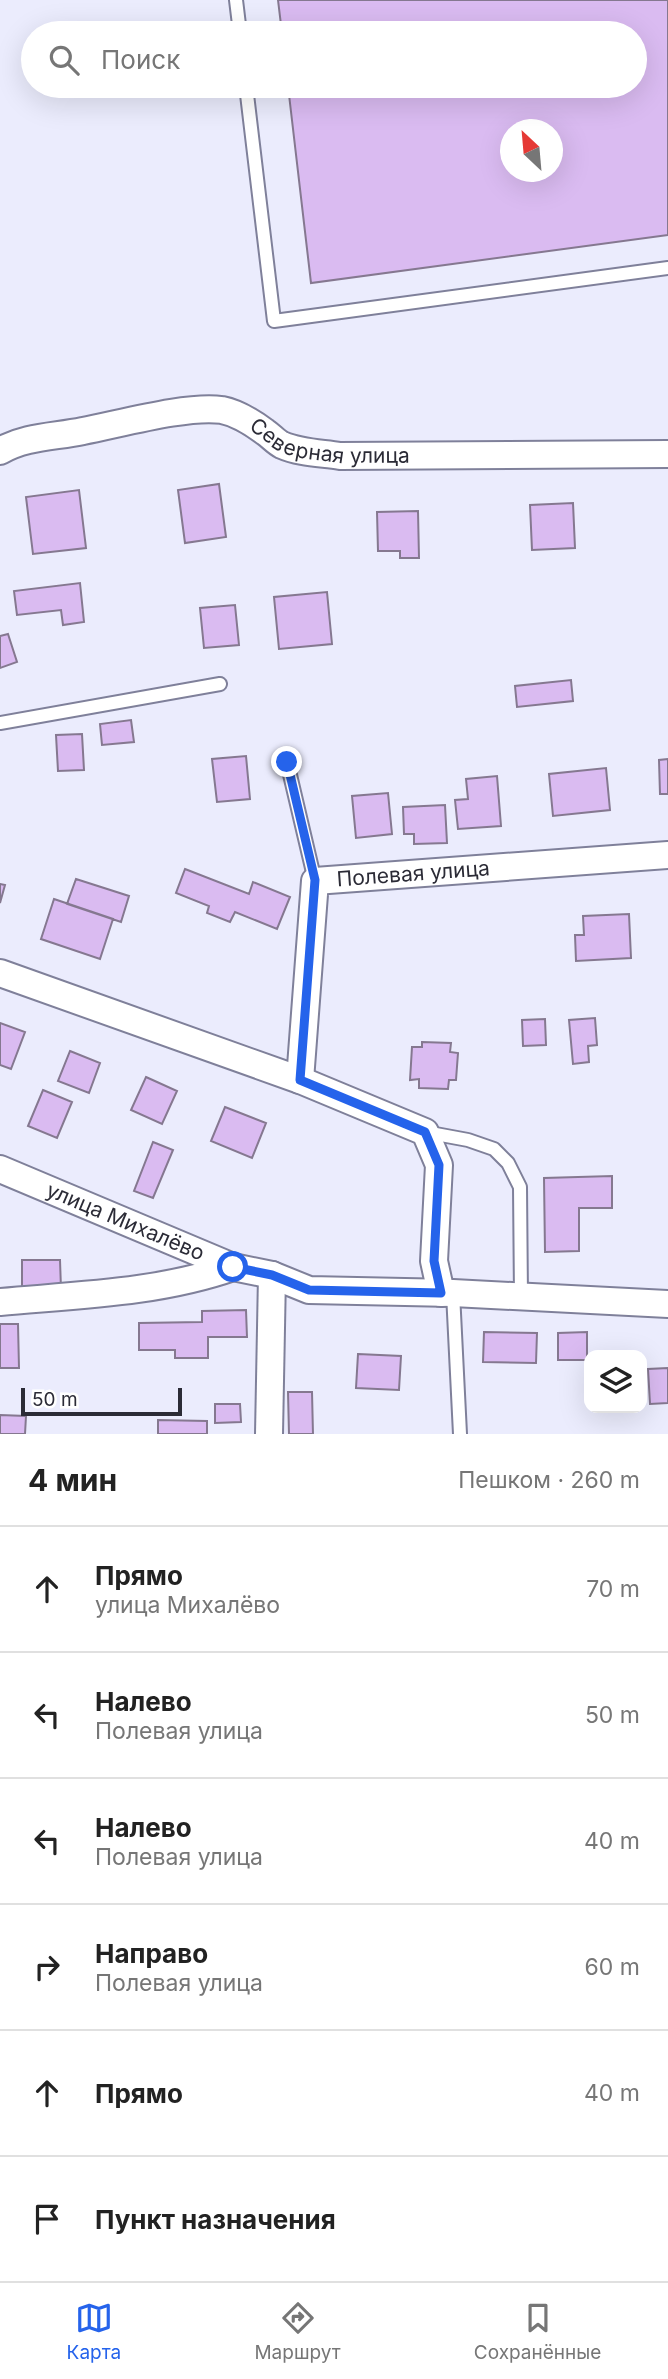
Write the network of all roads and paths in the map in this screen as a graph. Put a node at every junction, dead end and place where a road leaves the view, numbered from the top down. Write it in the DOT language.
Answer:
graph roads {
  1 [pos="236,0"];
  2 [pos="239,21"];
  3 [pos="247,98"];
  4 [pos="668,268"];
  5 [pos="0,451"];
  6 [pos="668,454"];
  7 [pos="220,684"];
  8 [pos="0,723"];
  9 [pos="287,762"];
  10 [pos="668,855"];
  11 [pos="315,880"];
  12 [pos="0,973"];
  13 [pos="300,1080"];
  14 [pos="425,1132"];
  15 [pos="0,1169"];
  16 [pos="233,1267"];
  17 [pos="272,1275"];
  18 [pos="447,1293"];
  19 [pos="521,1297"];
  20 [pos="0,1302"];
  21 [pos="668,1304"];
  22 [pos="269,1434"];
  23 [pos="460,1434"];
  1 -- 2 [label="lane"];
  3 -- 4 [label="lane"];
  5 -- 6 [label="street, Северная улица"];
  7 -- 8 [label="lane"];
  9 -- 11 [label="lane"];
  10 -- 11 [label="street, Полевая улица"];
  11 -- 13 [label="street, Полевая улица"];
  12 -- 13 [label="street"];
  13 -- 14 [label="street"];
  14 -- 18 [label="street"];
  14 -- 19 [label="lane"];
  15 -- 16 [label="street, улица Михалёво"];
  16 -- 17 [label="street, улица Михалёво"];
  16 -- 20 [label="street"];
  17 -- 18 [label="street, улица Михалёво"];
  17 -- 22 [label="street"];
  18 -- 19 [label="street, улица Михалёво"];
  18 -- 23 [label="lane"];
  19 -- 21 [label="street, улица Михалёво"];
}
